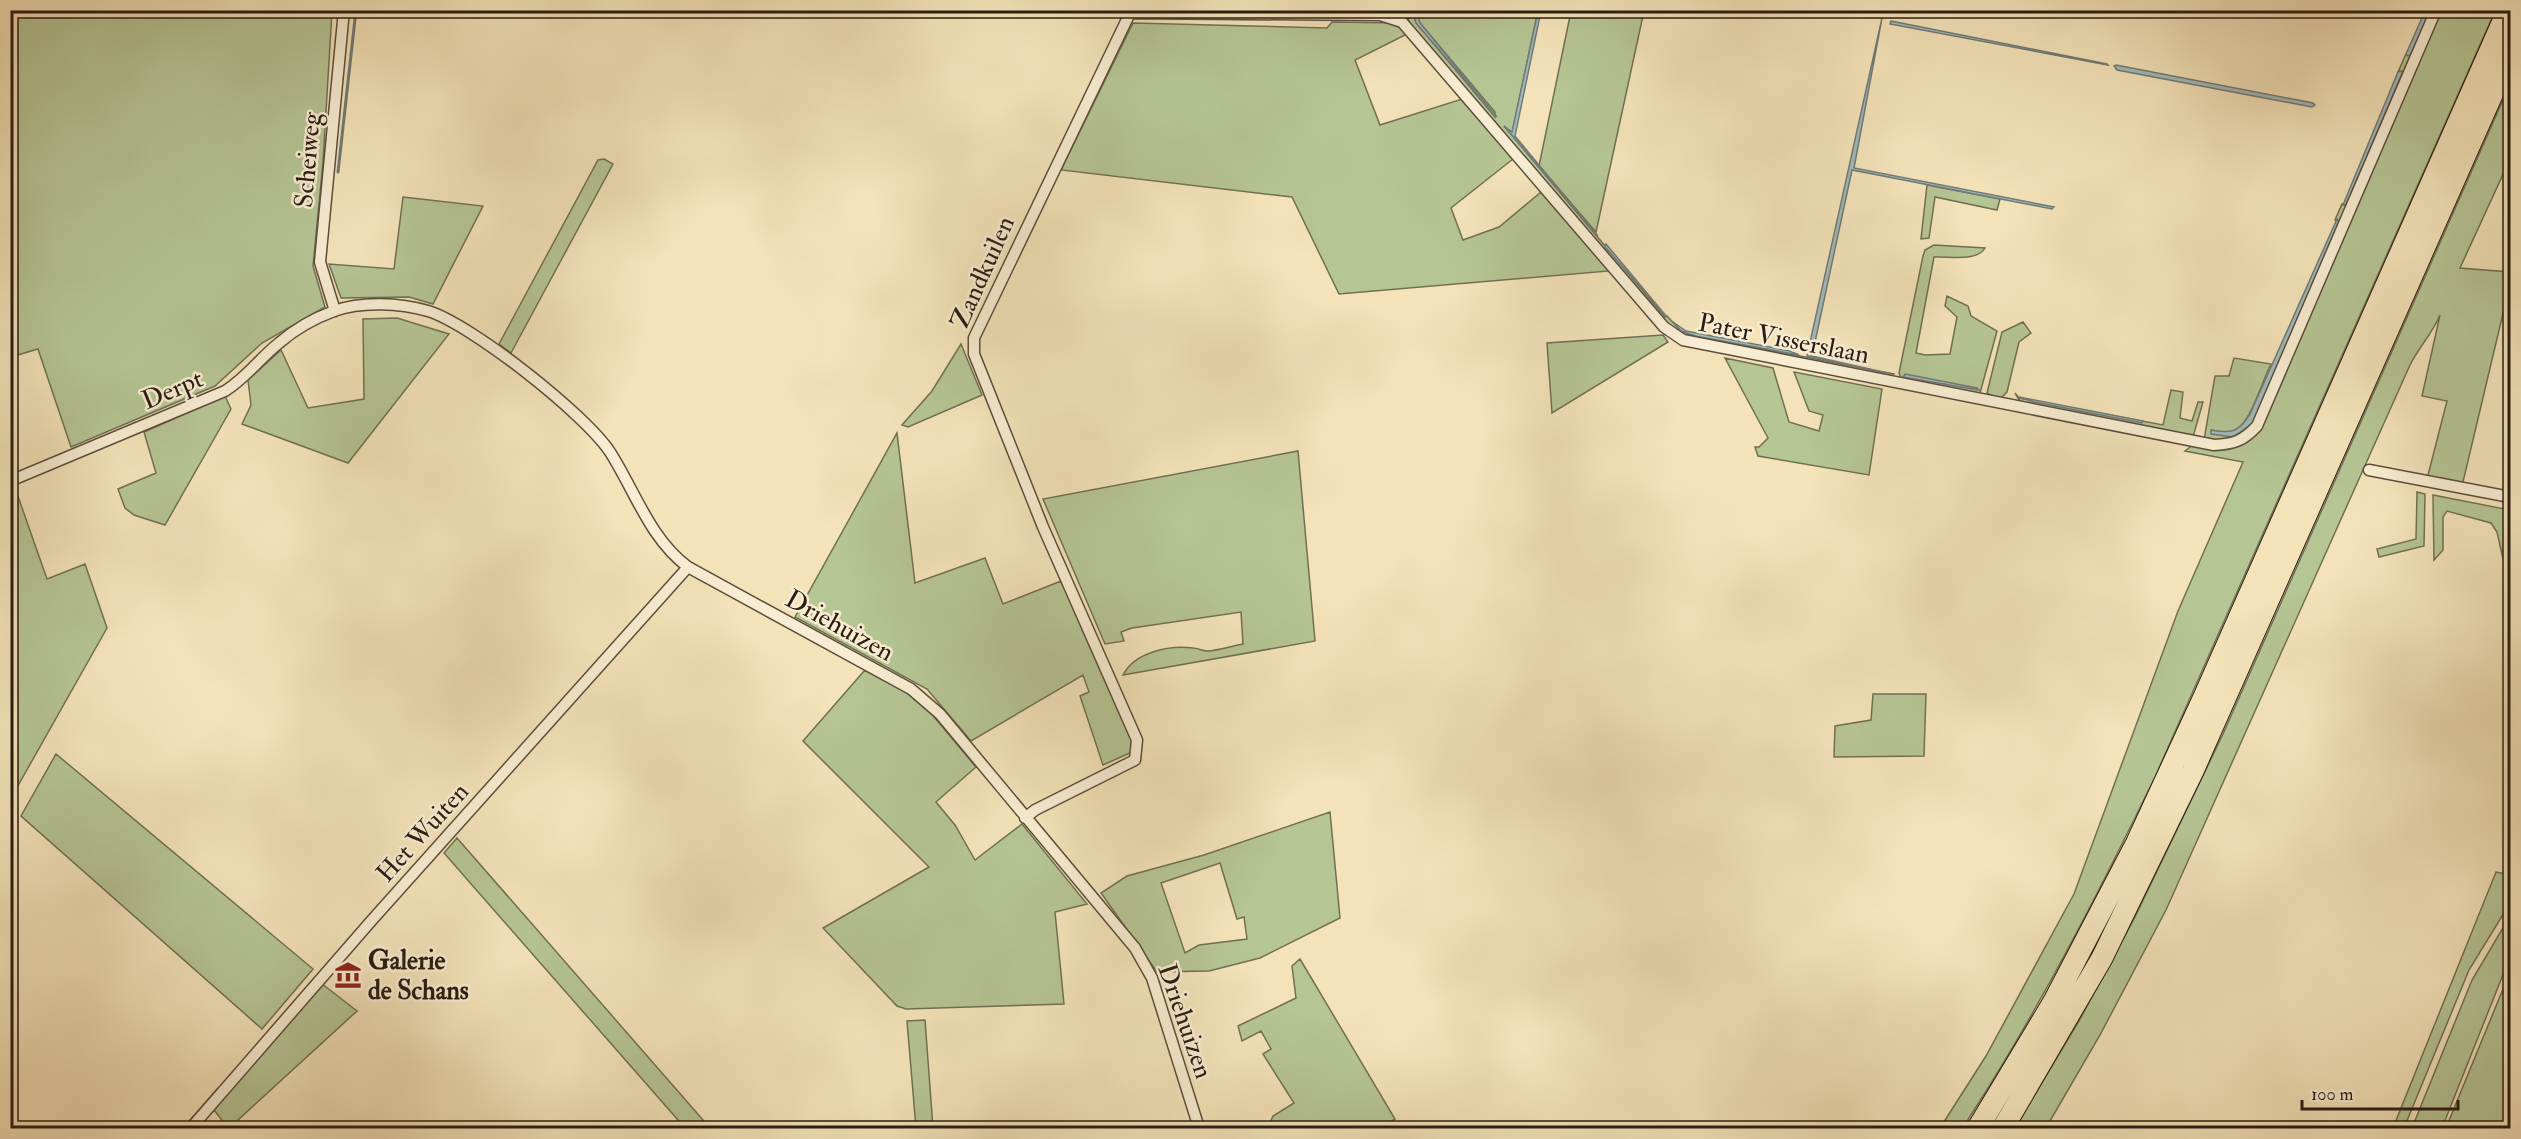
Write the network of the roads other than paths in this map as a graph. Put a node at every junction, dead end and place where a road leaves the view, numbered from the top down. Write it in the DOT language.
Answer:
graph roads {
  1 [pos="344,10"];
  2 [pos="1406,10"];
  3 [pos="2436,10"];
  4 [pos="2508,10"];
  5 [pos="1402,22"];
  6 [pos="2511,54"];
  7 [pos="335,311"];
  8 [pos="2369,470"];
  9 [pos="10,481"];
  10 [pos="2511,497"];
  11 [pos="688,567"];
  12 [pos="1025,818"];
  13 [pos="191,1128"];
  14 [pos="1198,1128"];
  15 [pos="1978,1128"];
  16 [pos="2003,1128"];
  1 -- 7 [label="street, Scheiweg"];
  2 -- 5 [label="street"];
  3 -- 5 [label="street, Pater Visserslaan"];
  4 -- 15 [label="highway"];
  5 -- 12 [label="street, Zandkuilen"];
  6 -- 16 [label="highway"];
  7 -- 9 [label="street, Derpt"];
  7 -- 11 [label="street, Driehuizen"];
  8 -- 10 [label="street"];
  11 -- 12 [label="street, Driehuizen"];
  11 -- 13 [label="street, Het Wuiten"];
  12 -- 14 [label="street, Driehuizen"];
}
